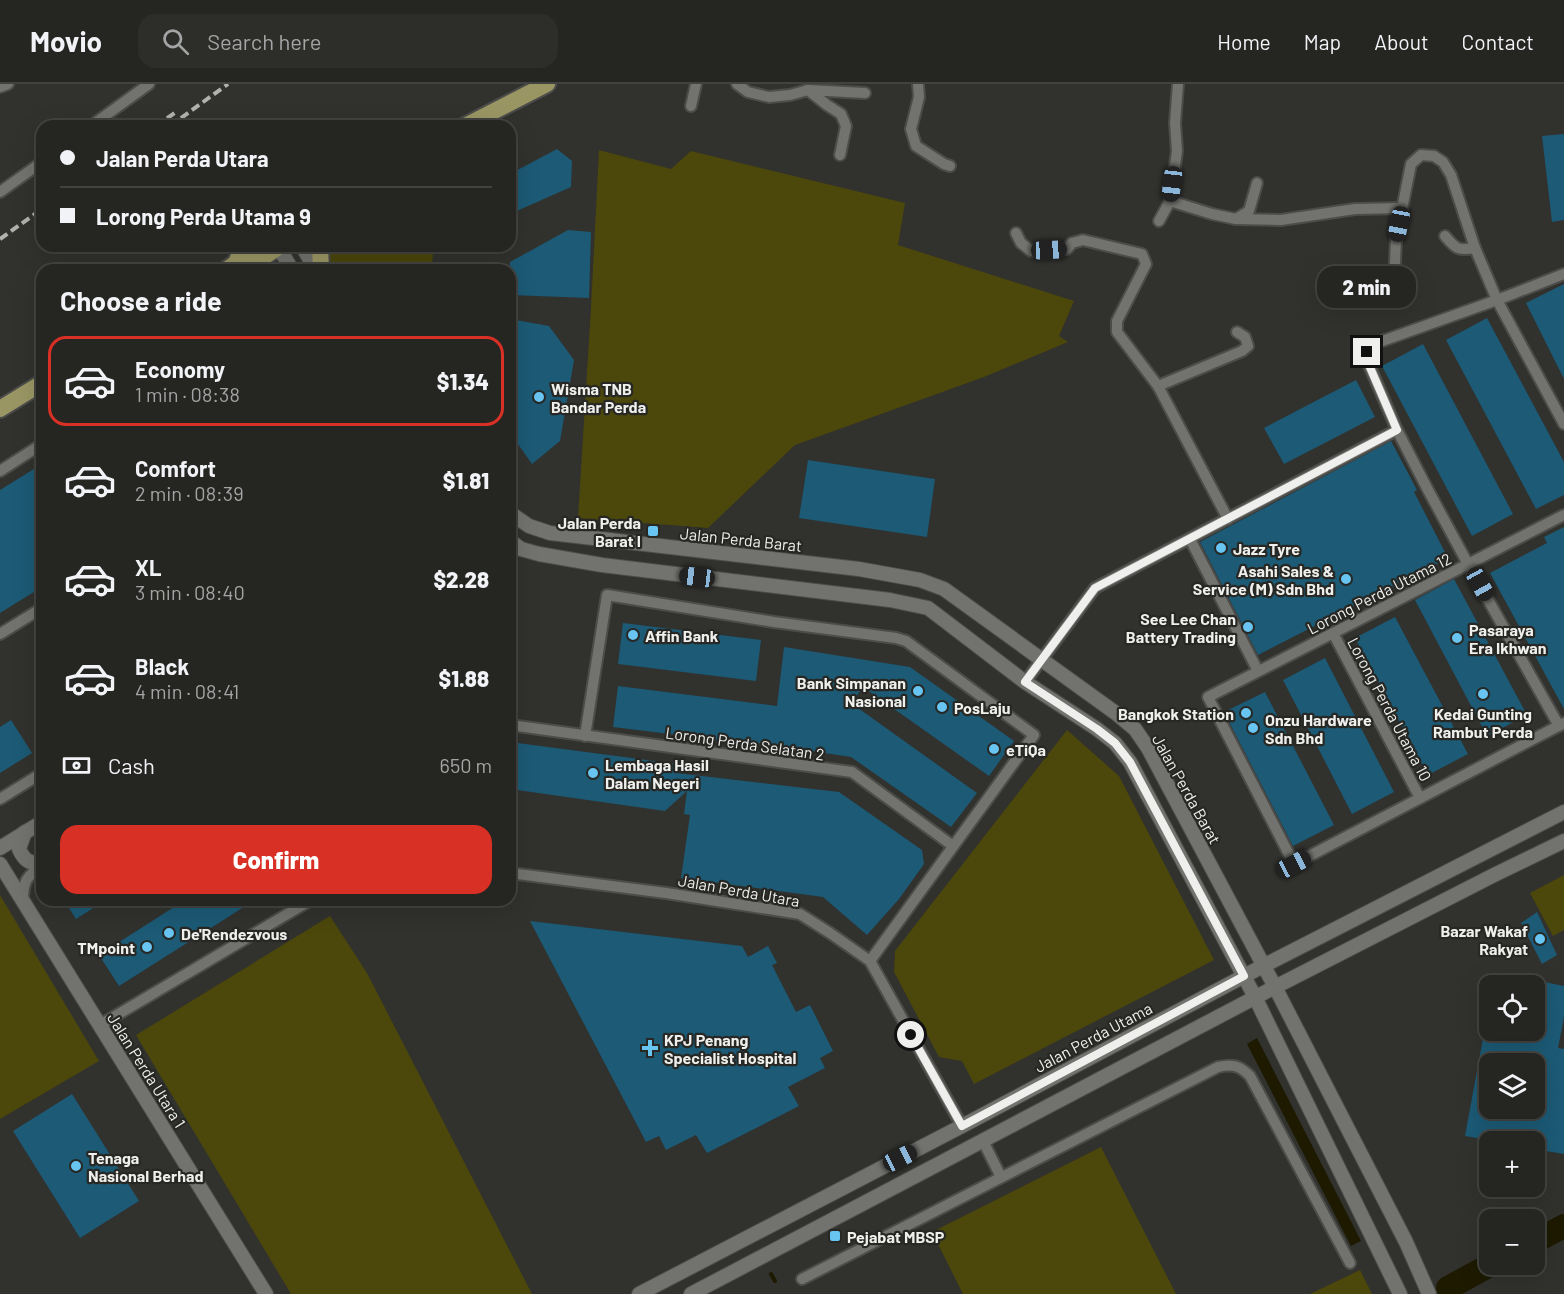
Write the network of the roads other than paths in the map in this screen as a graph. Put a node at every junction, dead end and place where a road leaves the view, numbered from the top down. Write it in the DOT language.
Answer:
graph roads {
  1 [pos="8,84"];
  2 [pos="149,84"];
  3 [pos="547,84"];
  4 [pos="696,84"];
  5 [pos="737,84"];
  6 [pos="918,84"];
  7 [pos="1178,84"];
  8 [pos="0,86"];
  9 [pos="808,90"];
  10 [pos="865,93"];
  11 [pos="691,106"];
  12 [pos="100,120"];
  13 [pos="477,120"];
  14 [pos="840,155"];
  15 [pos="36,166"];
  16 [pos="950,166"];
  17 [pos="1257,183"];
  18 [pos="0,192"];
  19 [pos="1170,201"];
  20 [pos="1402,208"];
  21 [pos="1236,219"];
  22 [pos="1159,221"];
  23 [pos="1016,233"];
  24 [pos="1445,236"];
  25 [pos="1475,248"];
  26 [pos="270,252"];
  27 [pos="247,264"];
  28 [pos="1564,274"];
  29 [pos="1394,284"];
  30 [pos="1497,300"];
  31 [pos="1237,332"];
  32 [pos="1158,386"];
  33 [pos="36,387"];
  34 [pos="0,409"];
  35 [pos="1564,424"];
  36 [pos="1397,430"];
  37 [pos="36,448"];
  38 [pos="0,471"];
  39 [pos="1564,515"];
  40 [pos="516,517"];
  41 [pos="1228,519"];
  42 [pos="1190,539"];
  43 [pos="516,545"];
  44 [pos="1468,564"];
  45 [pos="895,576"];
  46 [pos="890,600"];
  47 [pos="36,612"];
  48 [pos="1333,633"];
  49 [pos="0,634"];
  50 [pos="1041,660"];
  51 [pos="1258,671"];
  52 [pos="1025,682"];
  53 [pos="1562,724"];
  54 [pos="516,726"];
  55 [pos="585,736"];
  56 [pos="36,777"];
  57 [pos="1420,798"];
  58 [pos="0,799"];
  59 [pos="1564,812"];
  60 [pos="36,826"];
  61 [pos="25,832"];
  62 [pos="1564,841"];
  63 [pos="953,846"];
  64 [pos="0,848"];
  65 [pos="0,864"];
  66 [pos="36,864"];
  67 [pos="36,870"];
  68 [pos="516,874"];
  69 [pos="23,900"];
  70 [pos="301,906"];
  71 [pos="870,962"];
  72 [pos="1263,966"];
  73 [pos="1244,976"];
  74 [pos="1275,987"];
  75 [pos="1255,997"];
  76 [pos="100,1025"];
  77 [pos="962,1126"];
  78 [pos="983,1141"];
  79 [pos="1001,1178"];
  80 [pos="1350,1263"];
  81 [pos="802,1279"];
  82 [pos="1399,1291"];
  83 [pos="266,1294"];
  84 [pos="639,1294"];
  85 [pos="691,1294"];
  86 [pos="1429,1294"];
  1 -- 8 [label="street"];
  2 -- 12 [label="street"];
  3 -- 13 [label="main road"];
  4 -- 11 [label="street"];
  5 -- 9 [label="street"];
  6 -- 16 [label="street"];
  7 -- 19 [label="street"];
  9 -- 10 [label="street"];
  9 -- 14 [label="street"];
  15 -- 18 [label="street"];
  17 -- 21 [label="street"];
  19 -- 21 [label="street"];
  19 -- 22 [label="street"];
  20 -- 21 [label="street"];
  20 -- 25 [label="street"];
  20 -- 29 [label="street"];
  23 -- 32 [label="street"];
  24 -- 25 [label="street"];
  25 -- 30 [label="street"];
  26 -- 27 [label="main road"];
  28 -- 30 [label="street"];
  30 -- 35 [label="street"];
  30 -- 36 [label="street"];
  31 -- 32 [label="street"];
  32 -- 41 [label="street"];
  33 -- 34 [label="main road"];
  36 -- 41 [label="street"];
  36 -- 44 [label="street"];
  37 -- 38 [label="street"];
  39 -- 44 [label="street, Lorong Perda Utama 12"];
  40 -- 45 [label="street, Jalan Perda Barat"];
  41 -- 42 [label="street"];
  42 -- 50 [label="street"];
  42 -- 51 [label="street"];
  43 -- 46 [label="street"];
  44 -- 48 [label="street, Lorong Perda Utama 12"];
  44 -- 53 [label="street"];
  45 -- 46 [label="street"];
  45 -- 50 [label="street, Jalan Perda Barat"];
  46 -- 52 [label="street"];
  47 -- 49 [label="street"];
  48 -- 51 [label="street, Lorong Perda Utama 12"];
  48 -- 57 [label="street, Lorong Perda Utama 10"];
  50 -- 52 [label="street"];
  50 -- 72 [label="street, Jalan Perda Barat"];
  51 -- 57 [label="street, Lorong Perda Utama 12"];
  52 -- 73 [label="street"];
  53 -- 57 [label="street"];
  54 -- 55 [label="street, Lorong Perda Selatan 2"];
  55 -- 63 [label="street, Lorong Perda Selatan 2"];
  55 -- 63 [label="street"];
  56 -- 58 [label="street"];
  59 -- 72 [label="street, Jalan Perda Utama"];
  60 -- 61 [label="street"];
  61 -- 64 [label="street"];
  61 -- 66 [label="street"];
  62 -- 74 [label="street"];
  63 -- 71 [label="street"];
  65 -- 69 [label="street, Jalan Perda Utara 1"];
  67 -- 69 [label="street"];
  68 -- 71 [label="street, Jalan Perda Utara"];
  69 -- 76 [label="street, Jalan Perda Utara 1"];
  70 -- 76 [label="street"];
  71 -- 77 [label="street, Jalan Perda Utara"];
  72 -- 73 [label="street, Jalan Perda Utama"];
  72 -- 74 [label="street, Jalan Perda Barat"];
  73 -- 75 [label="street"];
  73 -- 77 [label="street, Jalan Perda Utama"];
  74 -- 75 [label="street"];
  74 -- 86 [label="street, Jalan Perda Barat"];
  75 -- 78 [label="street"];
  75 -- 82 [label="street"];
  76 -- 83 [label="street, Jalan Perda Utara 1"];
  77 -- 84 [label="street, Jalan Perda Utama"];
  78 -- 79 [label="street"];
  78 -- 85 [label="street"];
  79 -- 80 [label="street"];
  79 -- 81 [label="street"];
}
